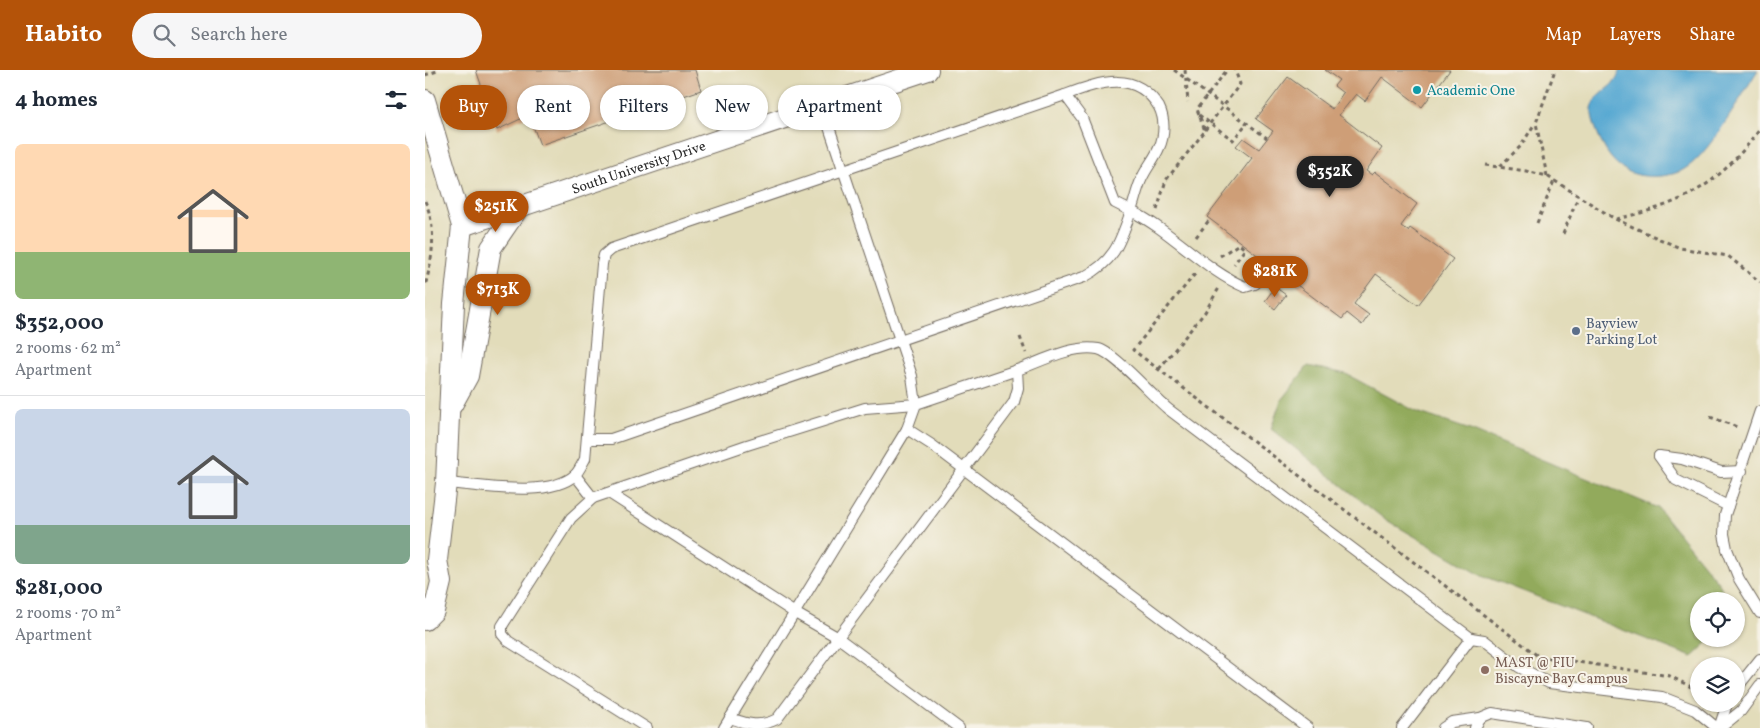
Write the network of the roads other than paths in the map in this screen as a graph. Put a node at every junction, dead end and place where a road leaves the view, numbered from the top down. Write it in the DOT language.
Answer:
graph roads {
  1 [pos="921,71"];
  2 [pos="881,85"];
  3 [pos="1065,94"];
  4 [pos="425,100"];
  5 [pos="778,121"];
  6 [pos="829,130"];
  7 [pos="842,171"];
  8 [pos="519,207"];
  9 [pos="1131,211"];
  10 [pos="462,226"];
  11 [pos="1270,267"];
  12 [pos="901,340"];
  13 [pos="1017,370"];
  14 [pos="917,404"];
  15 [pos="449,408"];
  16 [pos="1760,411"];
  17 [pos="907,428"];
  18 [pos="588,439"];
  19 [pos="963,470"];
  20 [pos="1742,471"];
  21 [pos="575,475"];
  22 [pos="447,482"];
  23 [pos="609,493"];
  24 [pos="593,498"];
  25 [pos="1728,506"];
  26 [pos="437,560"];
  27 [pos="425,577"];
  28 [pos="795,613"];
  29 [pos="1760,613"];
  30 [pos="425,620"];
  31 [pos="837,637"];
  32 [pos="1471,638"];
  33 [pos="1760,659"];
  34 [pos="1745,678"];
  35 [pos="1760,686"];
  36 [pos="1724,712"];
  37 [pos="730,718"];
  38 [pos="1480,718"];
  39 [pos="647,728"];
  40 [pos="724,728"];
  41 [pos="959,728"];
  42 [pos="1307,728"];
  43 [pos="1402,728"];
  44 [pos="1443,728"];
  45 [pos="1475,728"];
  46 [pos="1587,728"];
  47 [pos="1719,728"];
  1 -- 2 [label="street, South University Drive"];
  3 -- 7 [label="lane"];
  3 -- 9 [label="lane"];
  3 -- 9 [label="lane"];
  4 -- 10 [label="street"];
  5 -- 8 [label="street, South University Drive"];
  6 -- 7 [label="lane"];
  7 -- 12 [label="lane"];
  7 -- 18 [label="lane"];
  8 -- 10 [label="street, South University Drive"];
  8 -- 15 [label="street"];
  9 -- 11 [label="lane"];
  9 -- 12 [label="lane"];
  10 -- 15 [label="street"];
  12 -- 14 [label="lane"];
  12 -- 18 [label="lane"];
  13 -- 14 [label="lane"];
  13 -- 19 [label="lane"];
  13 -- 32 [label="lane"];
  14 -- 17 [label="lane"];
  14 -- 23 [label="lane"];
  15 -- 22 [label="street"];
  16 -- 20 [label="lane"];
  17 -- 19 [label="lane"];
  17 -- 28 [label="lane"];
  18 -- 21 [label="lane"];
  19 -- 31 [label="lane"];
  19 -- 42 [label="lane"];
  20 -- 25 [label="lane"];
  20 -- 25 [label="lane"];
  21 -- 22 [label="lane"];
  21 -- 24 [label="lane"];
  22 -- 26 [label="street"];
  23 -- 24 [label="lane"];
  23 -- 28 [label="lane"];
  24 -- 39 [label="lane"];
  25 -- 29 [label="lane"];
  26 -- 27 [label="street"];
  26 -- 30 [label="street"];
  28 -- 31 [label="lane"];
  28 -- 37 [label="lane"];
  31 -- 37 [label="lane"];
  31 -- 41 [label="lane"];
  32 -- 43 [label="lane"];
  32 -- 47 [label="lane"];
  33 -- 34 [label="lane"];
  35 -- 47 [label="lane"];
  36 -- 47 [label="lane"];
  37 -- 40 [label="lane"];
  38 -- 44 [label="lane"];
  38 -- 45 [label="lane"];
  38 -- 46 [label="lane"];
}
